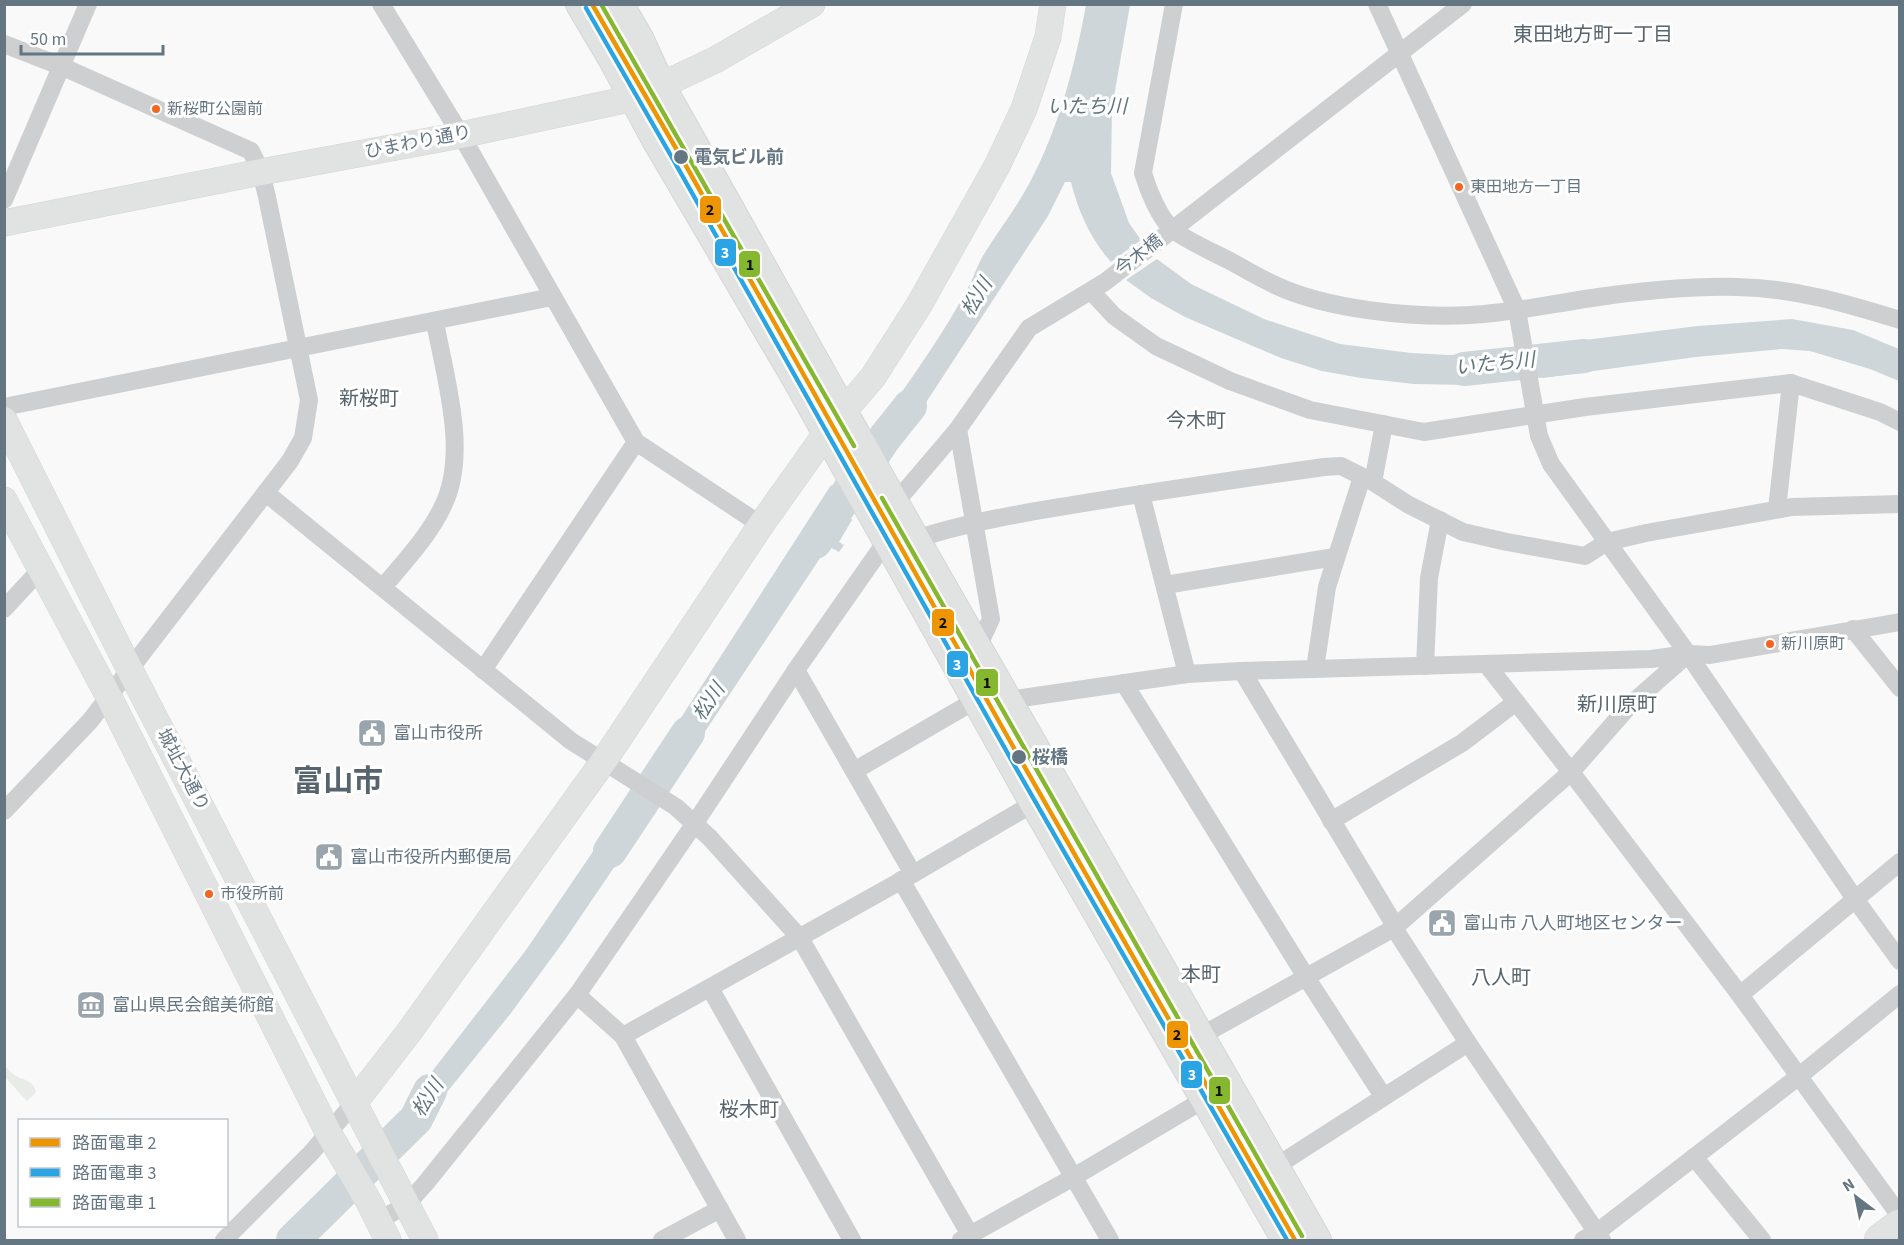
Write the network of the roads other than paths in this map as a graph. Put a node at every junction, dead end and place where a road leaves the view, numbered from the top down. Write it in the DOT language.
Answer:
graph roads {
  1 [pos="88,4"];
  2 [pos="381,4"];
  3 [pos="580,4"];
  4 [pos="619,4"];
  5 [pos="1053,4"];
  6 [pos="1174,4"];
  7 [pos="1377,4"];
  8 [pos="1463,4"];
  9 [pos="809,5"];
  10 [pos="4,44"];
  11 [pos="1398,54"];
  12 [pos="63,67"];
  13 [pos="661,86"];
  14 [pos="634,98"];
  15 [pos="460,135"];
  16 [pos="261,172"];
  17 [pos="4,200"];
  18 [pos="4,223"];
  19 [pos="1172,228"];
  20 [pos="1098,286"];
  21 [pos="552,297"];
  22 [pos="1517,310"];
  23 [pos="1899,320"];
  24 [pos="435,322"];
  25 [pos="298,349"];
  26 [pos="1791,383"];
  27 [pos="4,407"];
  28 [pos="1535,409"];
  29 [pos="843,411"];
  30 [pos="4,420"];
  31 [pos="1899,422"];
  32 [pos="1384,424"];
  33 [pos="957,429"];
  34 [pos="826,434"];
  35 [pos="636,442"];
  36 [pos="1368,479"];
  37 [pos="889,492"];
  38 [pos="266,493"];
  39 [pos="1141,494"];
  40 [pos="4,500"];
  41 [pos="1899,504"];
  42 [pos="1777,509"];
  43 [pos="1440,520"];
  44 [pos="975,522"];
  45 [pos="761,525"];
  46 [pos="916,539"];
  47 [pos="887,540"];
  48 [pos="1607,542"];
  49 [pos="1335,557"];
  50 [pos="41,569"];
  51 [pos="1165,585"];
  52 [pos="383,587"];
  53 [pos="4,609"];
  54 [pos="1899,622"];
  55 [pos="1853,629"];
  56 [pos="978,647"];
  57 [pos="1688,654"];
  58 [pos="1487,664"];
  59 [pos="1425,666"];
  60 [pos="1315,669"];
  61 [pos="130,670"];
  62 [pos="483,670"];
  63 [pos="796,670"];
  64 [pos="1242,671"];
  65 [pos="1186,674"];
  66 [pos="1124,683"];
  67 [pos="1899,688"];
  68 [pos="109,697"];
  69 [pos="976,700"];
  70 [pos="1008,700"];
  71 [pos="1516,702"];
  72 [pos="612,768"];
  73 [pos="854,771"];
  74 [pos="1571,772"];
  75 [pos="1034,803"];
  76 [pos="4,811"];
  77 [pos="1331,821"];
  78 [pos="695,823"];
  79 [pos="1899,862"];
  80 [pos="907,877"];
  81 [pos="1855,899"];
  82 [pos="1394,928"];
  83 [pos="800,938"];
  84 [pos="1899,961"];
  85 [pos="1306,977"];
  86 [pos="710,987"];
  87 [pos="1899,994"];
  88 [pos="577,995"];
  89 [pos="1740,995"];
  90 [pos="623,1036"];
  91 [pos="1199,1036"];
  92 [pos="1468,1043"];
  93 [pos="1798,1077"];
  94 [pos="1383,1096"];
  95 [pos="1205,1099"];
  96 [pos="358,1111"];
  97 [pos="334,1142"];
  98 [pos="1694,1157"];
  99 [pos="1275,1167"];
  100 [pos="1072,1178"];
  101 [pos="401,1194"];
  102 [pos="720,1209"];
  103 [pos="1899,1216"];
  104 [pos="378,1221"];
  105 [pos="1899,1226"];
  106 [pos="967,1238"];
  107 [pos="1594,1238"];
  108 [pos="224,1240"];
  109 [pos="425,1240"];
  110 [pos="662,1240"];
  111 [pos="737,1240"];
  112 [pos="852,1240"];
  113 [pos="1110,1240"];
  114 [pos="1286,1240"];
  115 [pos="1317,1240"];
  116 [pos="1762,1240"];
  117 [pos="1881,1240"];
  1 -- 12 [label="street"];
  2 -- 15 [label="street"];
  3 -- 14 [label="main road"];
  4 -- 13 [label="main road"];
  5 -- 29 [label="street"];
  6 -- 19 [label="street"];
  7 -- 11 [label="street"];
  8 -- 11 [label="street, 今木橋"];
  9 -- 13 [label="street, ひまわり通り"];
  10 -- 12 [label="street"];
  11 -- 19 [label="street, 今木橋"];
  11 -- 22 [label="street"];
  12 -- 16 [label="street"];
  12 -- 17 [label="street"];
  13 -- 14 [label="street, ひまわり通り"];
  13 -- 29 [label="main road"];
  14 -- 15 [label="street, ひまわり通り"];
  14 -- 34 [label="main road"];
  15 -- 16 [label="street, ひまわり通り"];
  15 -- 21 [label="street"];
  16 -- 18 [label="street, ひまわり通り"];
  16 -- 25 [label="street"];
  19 -- 20 [label="street, 今木橋"];
  19 -- 22 [label="street"];
  20 -- 32 [label="street"];
  20 -- 33 [label="street, 今木橋"];
  21 -- 24 [label="street"];
  21 -- 35 [label="street"];
  22 -- 23 [label="street"];
  22 -- 28 [label="street"];
  24 -- 25 [label="street"];
  24 -- 52 [label="street"];
  25 -- 27 [label="street"];
  25 -- 38 [label="street"];
  26 -- 28 [label="street"];
  26 -- 31 [label="street"];
  26 -- 42 [label="street"];
  28 -- 32 [label="street"];
  28 -- 48 [label="street"];
  29 -- 34 [label="street"];
  29 -- 37 [label="main road"];
  30 -- 61 [label="street, 城址大通り"];
  32 -- 36 [label="street"];
  33 -- 37 [label="street, 今木橋"];
  33 -- 44 [label="street"];
  34 -- 45 [label="street"];
  34 -- 47 [label="main road"];
  35 -- 45 [label="street"];
  35 -- 62 [label="street"];
  36 -- 39 [label="street"];
  36 -- 43 [label="street"];
  36 -- 49 [label="street"];
  37 -- 46 [label="main road"];
  38 -- 52 [label="street"];
  38 -- 61 [label="street"];
  39 -- 44 [label="street"];
  39 -- 51 [label="street"];
  40 -- 50 [label="street, 城址大通り"];
  41 -- 42 [label="street"];
  42 -- 48 [label="street"];
  43 -- 48 [label="street"];
  43 -- 59 [label="street"];
  44 -- 46 [label="street"];
  44 -- 56 [label="street"];
  45 -- 72 [label="street"];
  46 -- 56 [label="main road"];
  47 -- 63 [label="street"];
  47 -- 69 [label="main road"];
  48 -- 57 [label="street"];
  49 -- 51 [label="street"];
  49 -- 60 [label="street"];
  50 -- 53 [label="street"];
  50 -- 68 [label="street, 城址大通り"];
  51 -- 65 [label="street"];
  52 -- 62 [label="street"];
  54 -- 55 [label="street"];
  55 -- 57 [label="street"];
  55 -- 67 [label="street"];
  56 -- 70 [label="main road"];
  57 -- 58 [label="street"];
  57 -- 74 [label="street"];
  57 -- 81 [label="street"];
  58 -- 59 [label="street"];
  58 -- 71 [label="street"];
  59 -- 60 [label="street"];
  60 -- 64 [label="street"];
  61 -- 68 [label="street"];
  61 -- 96 [label="street, 城址大通り"];
  62 -- 72 [label="street"];
  63 -- 73 [label="street"];
  63 -- 78 [label="street"];
  64 -- 65 [label="street"];
  64 -- 77 [label="street"];
  65 -- 66 [label="street"];
  66 -- 70 [label="street"];
  66 -- 85 [label="street"];
  68 -- 76 [label="street"];
  68 -- 97 [label="street, 城址大通り"];
  69 -- 73 [label="street"];
  69 -- 75 [label="main road"];
  70 -- 91 [label="main road"];
  71 -- 74 [label="street"];
  71 -- 77 [label="street"];
  72 -- 78 [label="street"];
  72 -- 96 [label="street"];
  73 -- 80 [label="street"];
  74 -- 82 [label="street"];
  74 -- 89 [label="street"];
  75 -- 80 [label="street"];
  75 -- 95 [label="main road"];
  77 -- 82 [label="street"];
  78 -- 83 [label="street"];
  78 -- 88 [label="street"];
  79 -- 81 [label="street"];
  80 -- 83 [label="street"];
  80 -- 100 [label="street"];
  81 -- 84 [label="street"];
  81 -- 89 [label="street"];
  82 -- 85 [label="street"];
  82 -- 92 [label="street"];
  83 -- 86 [label="street"];
  83 -- 106 [label="street"];
  85 -- 91 [label="street"];
  85 -- 94 [label="street"];
  86 -- 90 [label="street"];
  86 -- 112 [label="street"];
  87 -- 93 [label="street"];
  88 -- 90 [label="street"];
  88 -- 101 [label="street"];
  89 -- 93 [label="street"];
  90 -- 102 [label="street"];
  91 -- 99 [label="main road"];
  92 -- 94 [label="street"];
  92 -- 107 [label="street"];
  93 -- 98 [label="street"];
  93 -- 103 [label="street"];
  94 -- 99 [label="street"];
  95 -- 100 [label="street"];
  95 -- 114 [label="main road"];
  96 -- 97 [label="street"];
  96 -- 101 [label="street, 城址大通り"];
  97 -- 104 [label="street, 城址大通り"];
  97 -- 108 [label="street"];
  98 -- 107 [label="street"];
  98 -- 116 [label="street"];
  99 -- 115 [label="main road"];
  100 -- 106 [label="street"];
  100 -- 113 [label="street"];
  101 -- 104 [label="street"];
  101 -- 109 [label="street, 城址大通り"];
  102 -- 110 [label="street"];
  102 -- 111 [label="street"];
  105 -- 117 [label="highway"];
}
